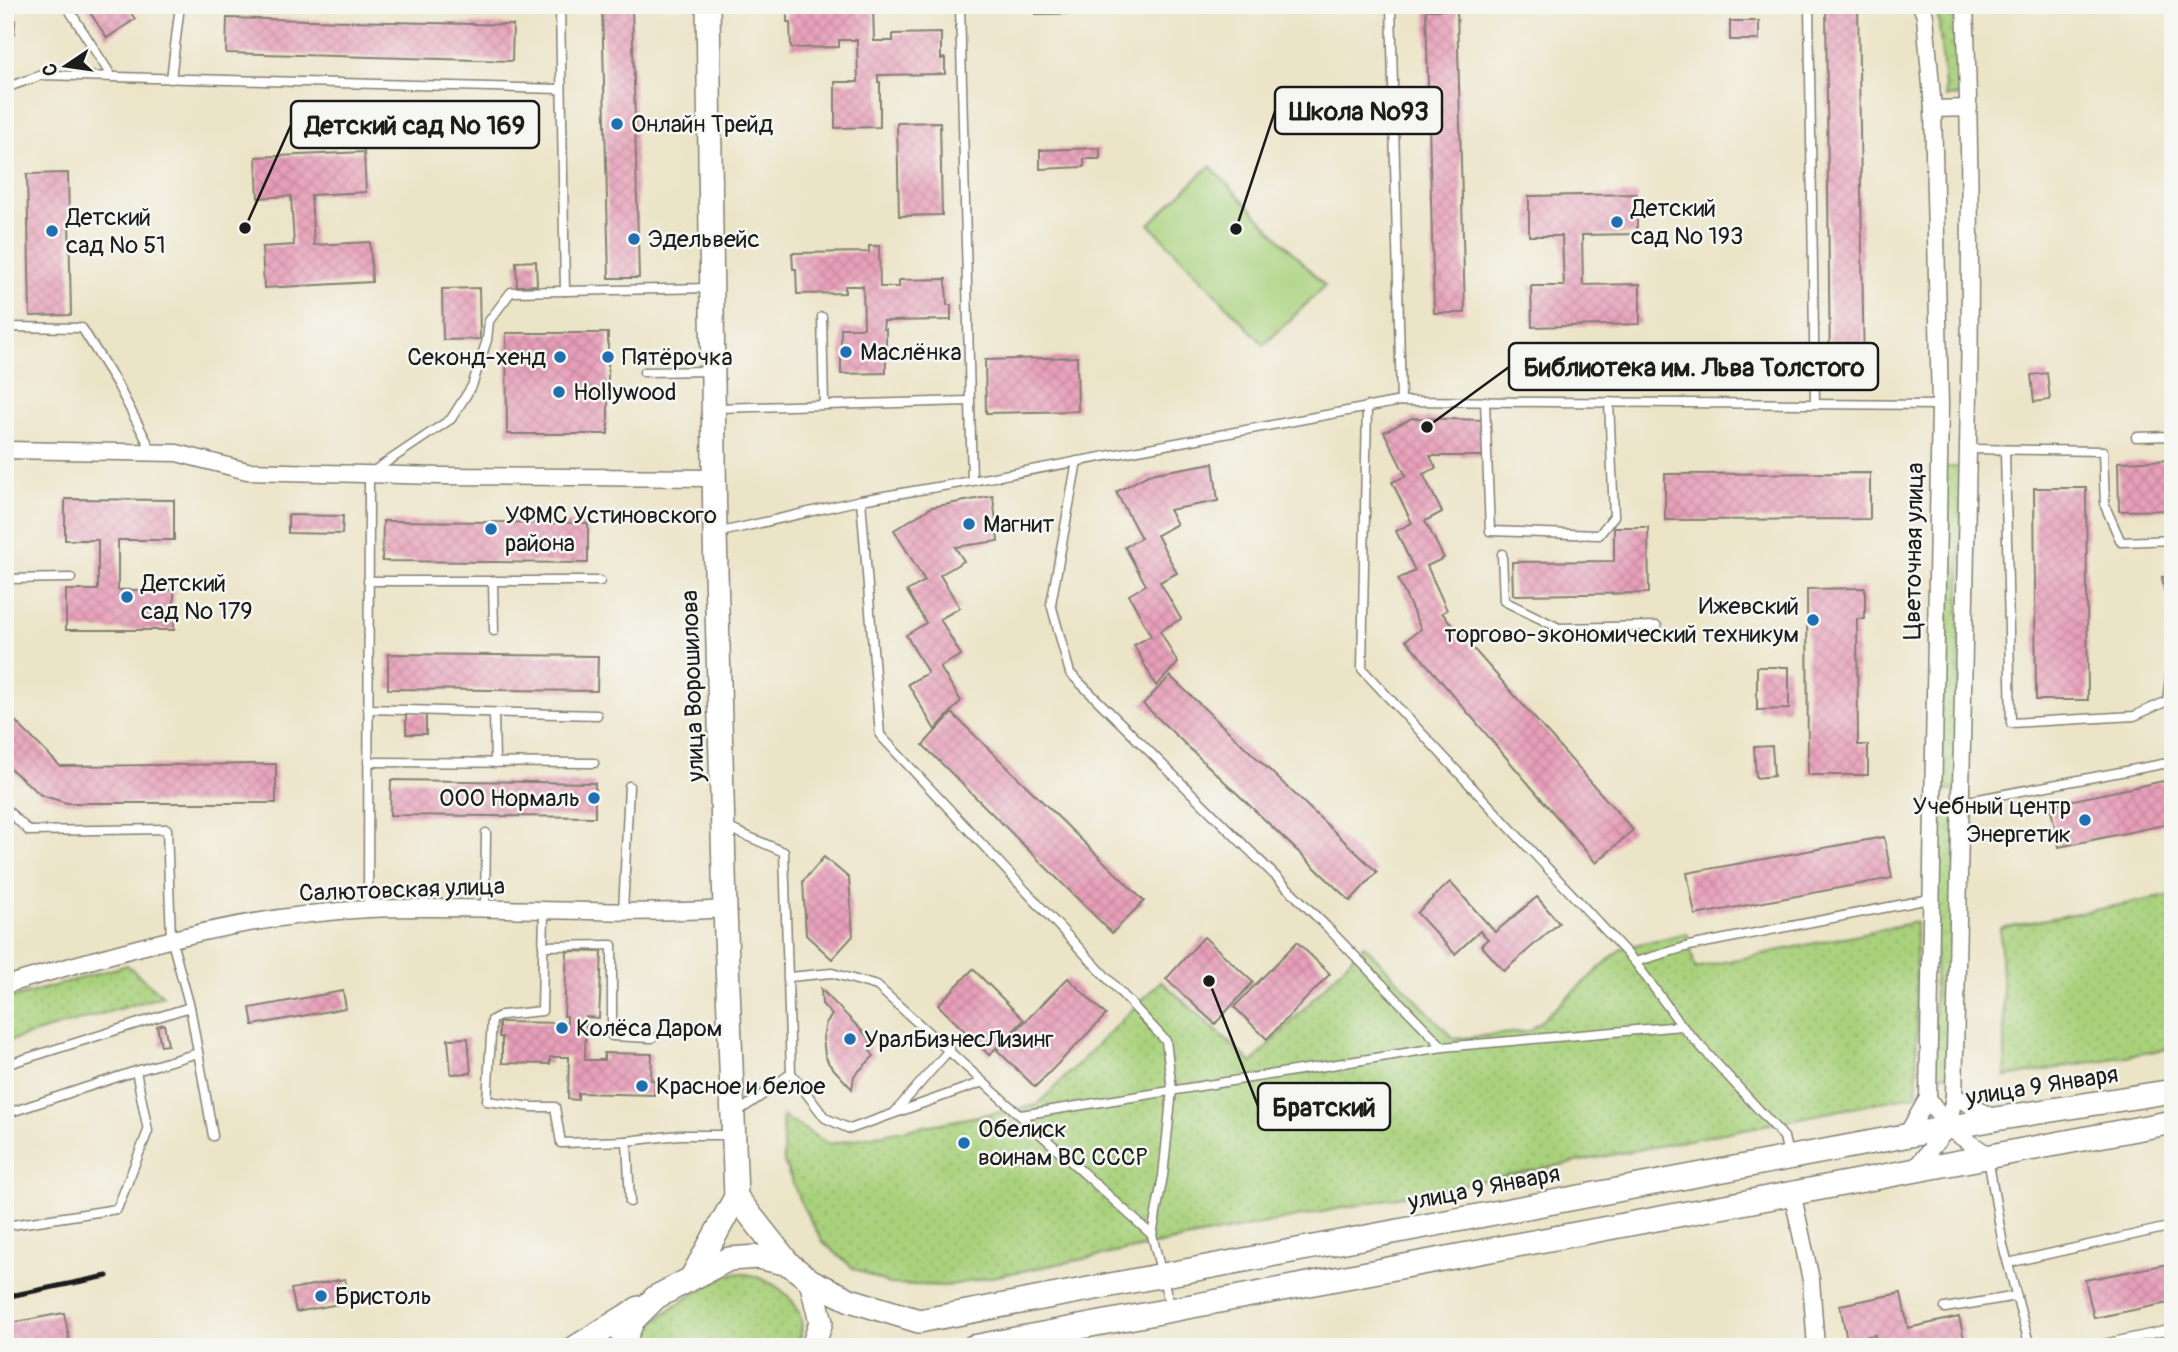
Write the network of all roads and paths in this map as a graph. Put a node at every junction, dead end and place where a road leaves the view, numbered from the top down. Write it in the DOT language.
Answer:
graph roads {
  1 [pos="66,5"];
  2 [pos="180,5"];
  3 [pos="560,5"];
  4 [pos="708,5"];
  5 [pos="960,5"];
  6 [pos="1391,5"];
  7 [pos="1810,5"];
  8 [pos="1922,5"];
  9 [pos="1965,5"];
  10 [pos="112,77"];
  11 [pos="171,79"];
  12 [pos="5,88"];
  13 [pos="560,89"];
  14 [pos="1969,108"];
  15 [pos="1933,109"];
  16 [pos="712,288"];
  17 [pos="565,291"];
  18 [pos="822,317"];
  19 [pos="5,327"];
  20 [pos="712,371"];
  21 [pos="644,372"];
  22 [pos="969,401"];
  23 [pos="1401,401"];
  24 [pos="1485,401"];
  25 [pos="1609,402"];
  26 [pos="824,403"];
  27 [pos="1815,403"];
  28 [pos="1940,405"];
  29 [pos="1969,405"];
  30 [pos="1367,406"];
  31 [pos="713,408"];
  32 [pos="2173,436"];
  33 [pos="2136,437"];
  34 [pos="1968,449"];
  35 [pos="5,450"];
  36 [pos="2005,450"];
  37 [pos="153,453"];
  38 [pos="1077,461"];
  39 [pos="369,474"];
  40 [pos="715,478"];
  41 [pos="972,481"];
  42 [pos="861,500"];
  43 [pos="715,533"];
  44 [pos="2173,540"];
  45 [pos="1503,554"];
  46 [pos="71,578"];
  47 [pos="5,579"];
  48 [pos="368,581"];
  49 [pos="493,581"];
  50 [pos="600,581"];
  51 [pos="1657,626"];
  52 [pos="494,631"];
  53 [pos="2173,655"];
  54 [pos="368,709"];
  55 [pos="494,713"];
  56 [pos="597,715"];
  57 [pos="368,762"];
  58 [pos="2173,762"];
  59 [pos="495,763"];
  60 [pos="594,764"];
  61 [pos="629,786"];
  62 [pos="1933,802"];
  63 [pos="1963,802"];
  64 [pos="5,808"];
  65 [pos="723,826"];
  66 [pos="486,833"];
  67 [pos="1930,899"];
  68 [pos="368,909"];
  69 [pos="485,909"];
  70 [pos="725,909"];
  71 [pos="544,910"];
  72 [pos="623,912"];
  73 [pos="171,938"];
  74 [pos="543,946"];
  75 [pos="1635,962"];
  76 [pos="789,977"];
  77 [pos="5,985"];
  78 [pos="190,1007"];
  79 [pos="1682,1026"];
  80 [pos="652,1038"];
  81 [pos="1443,1046"];
  82 [pos="950,1049"];
  83 [pos="198,1053"];
  84 [pos="5,1065"];
  85 [pos="136,1071"];
  86 [pos="790,1073"];
  87 [pos="983,1082"];
  88 [pos="1172,1090"];
  89 [pos="2173,1091"];
  90 [pos="1954,1096"];
  91 [pos="1928,1098"];
  92 [pos="5,1114"];
  93 [pos="894,1114"];
  94 [pos="1021,1115"];
  95 [pos="1995,1119"];
  96 [pos="2173,1122"];
  97 [pos="734,1124"];
  98 [pos="1948,1128"];
  99 [pos="213,1136"];
  100 [pos="1906,1136"];
  101 [pos="627,1141"];
  102 [pos="1988,1155"];
  103 [pos="1789,1158"];
  104 [pos="1914,1169"];
  105 [pos="1793,1192"];
  106 [pos="736,1197"];
  107 [pos="630,1202"];
  108 [pos="5,1226"];
  109 [pos="2173,1226"];
  110 [pos="1152,1235"];
  111 [pos="2008,1263"];
  112 [pos="789,1264"];
  113 [pos="1163,1275"];
  114 [pos="692,1277"];
  115 [pos="811,1281"];
  116 [pos="2017,1296"];
  117 [pos="656,1297"];
  118 [pos="1945,1308"];
  119 [pos="1170,1310"];
  120 [pos="2173,1329"];
  121 [pos="1038,1341"];
  122 [pos="576,1347"];
  123 [pos="621,1347"];
  124 [pos="813,1347"];
  125 [pos="973,1347"];
  126 [pos="1816,1347"];
  127 [pos="2030,1347"];
  128 [pos="2090,1347"];
  1 -- 10 [label="lane"];
  2 -- 11 [label="lane"];
  3 -- 13 [label="lane"];
  4 -- 16 [label="main road, улица Ворошилова"];
  5 -- 22 [label="lane"];
  6 -- 23 [label="lane"];
  7 -- 27 [label="lane"];
  8 -- 15 [label="street, Цветочная улица"];
  9 -- 14 [label="street"];
  10 -- 11 [label="lane"];
  10 -- 12 [label="lane"];
  11 -- 13 [label="lane"];
  13 -- 17 [label="lane"];
  14 -- 15 [label="street"];
  14 -- 29 [label="street"];
  15 -- 28 [label="street, Цветочная улица"];
  16 -- 17 [label="lane"];
  16 -- 20 [label="main road, улица Ворошилова"];
  17 -- 39 [label="lane"];
  18 -- 26 [label="lane"];
  19 -- 37 [label="lane"];
  20 -- 21 [label="lane"];
  20 -- 31 [label="main road, улица Ворошилова"];
  22 -- 26 [label="lane"];
  22 -- 41 [label="lane"];
  23 -- 24 [label="lane"];
  23 -- 30 [label="lane"];
  24 -- 25 [label="lane"];
  24 -- 25 [label="lane"];
  25 -- 27 [label="lane"];
  26 -- 31 [label="lane"];
  27 -- 28 [label="lane"];
  28 -- 29 [label="street"];
  28 -- 62 [label="street, Цветочная улица"];
  29 -- 34 [label="street"];
  30 -- 38 [label="lane"];
  30 -- 75 [label="lane"];
  31 -- 40 [label="main road, улица Ворошилова"];
  32 -- 33 [label="lane"];
  34 -- 36 [label="lane"];
  34 -- 63 [label="street"];
  35 -- 37 [label="street"];
  36 -- 44 [label="lane"];
  36 -- 53 [label="lane"];
  37 -- 39 [label="street"];
  38 -- 41 [label="lane"];
  38 -- 81 [label="lane"];
  39 -- 40 [label="street"];
  39 -- 48 [label="lane"];
  40 -- 43 [label="main road, улица Ворошилова"];
  41 -- 42 [label="lane"];
  42 -- 43 [label="lane"];
  42 -- 88 [label="lane"];
  43 -- 65 [label="main road, улица Ворошилова"];
  45 -- 51 [label="lane"];
  46 -- 47 [label="lane"];
  48 -- 49 [label="lane"];
  48 -- 54 [label="lane"];
  49 -- 50 [label="lane"];
  49 -- 52 [label="lane"];
  54 -- 55 [label="lane"];
  54 -- 57 [label="lane"];
  55 -- 56 [label="lane"];
  55 -- 59 [label="lane"];
  57 -- 59 [label="lane"];
  57 -- 68 [label="lane"];
  58 -- 63 [label="lane"];
  59 -- 60 [label="lane"];
  61 -- 72 [label="lane"];
  62 -- 63 [label="street"];
  62 -- 67 [label="street, Цветочная улица"];
  63 -- 90 [label="street"];
  64 -- 73 [label="lane"];
  65 -- 70 [label="main road, улица Ворошилова"];
  65 -- 76 [label="lane"];
  66 -- 69 [label="lane"];
  67 -- 75 [label="lane"];
  67 -- 91 [label="street, Цветочная улица"];
  68 -- 69 [label="street, Салютовская улица"];
  68 -- 73 [label="street, Салютовская улица"];
  69 -- 71 [label="street, Салютовская улица"];
  70 -- 72 [label="street, Салютовская улица"];
  70 -- 97 [label="main road, улица Ворошилова"];
  71 -- 72 [label="street, Салютовская улица"];
  71 -- 74 [label="lane"];
  73 -- 77 [label="street, Салютовская улица"];
  73 -- 78 [label="lane"];
  74 -- 80 [label="lane"];
  74 -- 101 [label="lane"];
  75 -- 79 [label="lane"];
  76 -- 82 [label="lane"];
  76 -- 86 [label="lane"];
  78 -- 83 [label="lane"];
  78 -- 84 [label="lane"];
  79 -- 81 [label="lane"];
  79 -- 103 [label="lane"];
  81 -- 88 [label="lane"];
  82 -- 87 [label="lane"];
  82 -- 93 [label="lane"];
  83 -- 85 [label="lane"];
  83 -- 99 [label="lane"];
  85 -- 92 [label="lane"];
  85 -- 108 [label="lane"];
  86 -- 93 [label="lane"];
  86 -- 97 [label="lane"];
  87 -- 93 [label="lane"];
  87 -- 94 [label="lane"];
  88 -- 94 [label="lane"];
  88 -- 110 [label="lane"];
  89 -- 95 [label="main road, улица 9 Января"];
  90 -- 95 [label="street"];
  90 -- 98 [label="street"];
  91 -- 98 [label="street"];
  91 -- 100 [label="street"];
  94 -- 110 [label="lane"];
  95 -- 98 [label="main road, улица 9 Января"];
  96 -- 102 [label="main road"];
  97 -- 101 [label="lane"];
  97 -- 106 [label="main road, улица Ворошилова"];
  98 -- 100 [label="main road, улица 9 Января"];
  98 -- 102 [label="street"];
  98 -- 104 [label="street"];
  100 -- 103 [label="main road, улица 9 Января"];
  101 -- 107 [label="lane"];
  102 -- 104 [label="main road"];
  102 -- 111 [label="lane"];
  103 -- 113 [label="main road, улица 9 Января"];
  104 -- 105 [label="main road"];
  105 -- 119 [label="main road"];
  105 -- 126 [label="street"];
  106 -- 112 [label="main road"];
  106 -- 114 [label="main road"];
  109 -- 111 [label="lane"];
  110 -- 113 [label="lane"];
  111 -- 116 [label="lane"];
  112 -- 114 [label="main road"];
  112 -- 115 [label="main road, улица 9 Января"];
  113 -- 115 [label="main road, улица 9 Января"];
  113 -- 119 [label="lane"];
  114 -- 117 [label="main road"];
  115 -- 124 [label="main road"];
  116 -- 118 [label="lane"];
  116 -- 127 [label="lane"];
  117 -- 122 [label="main road"];
  117 -- 123 [label="main road"];
  119 -- 121 [label="main road"];
  120 -- 128 [label="lane"];
  121 -- 125 [label="main road"];
}
